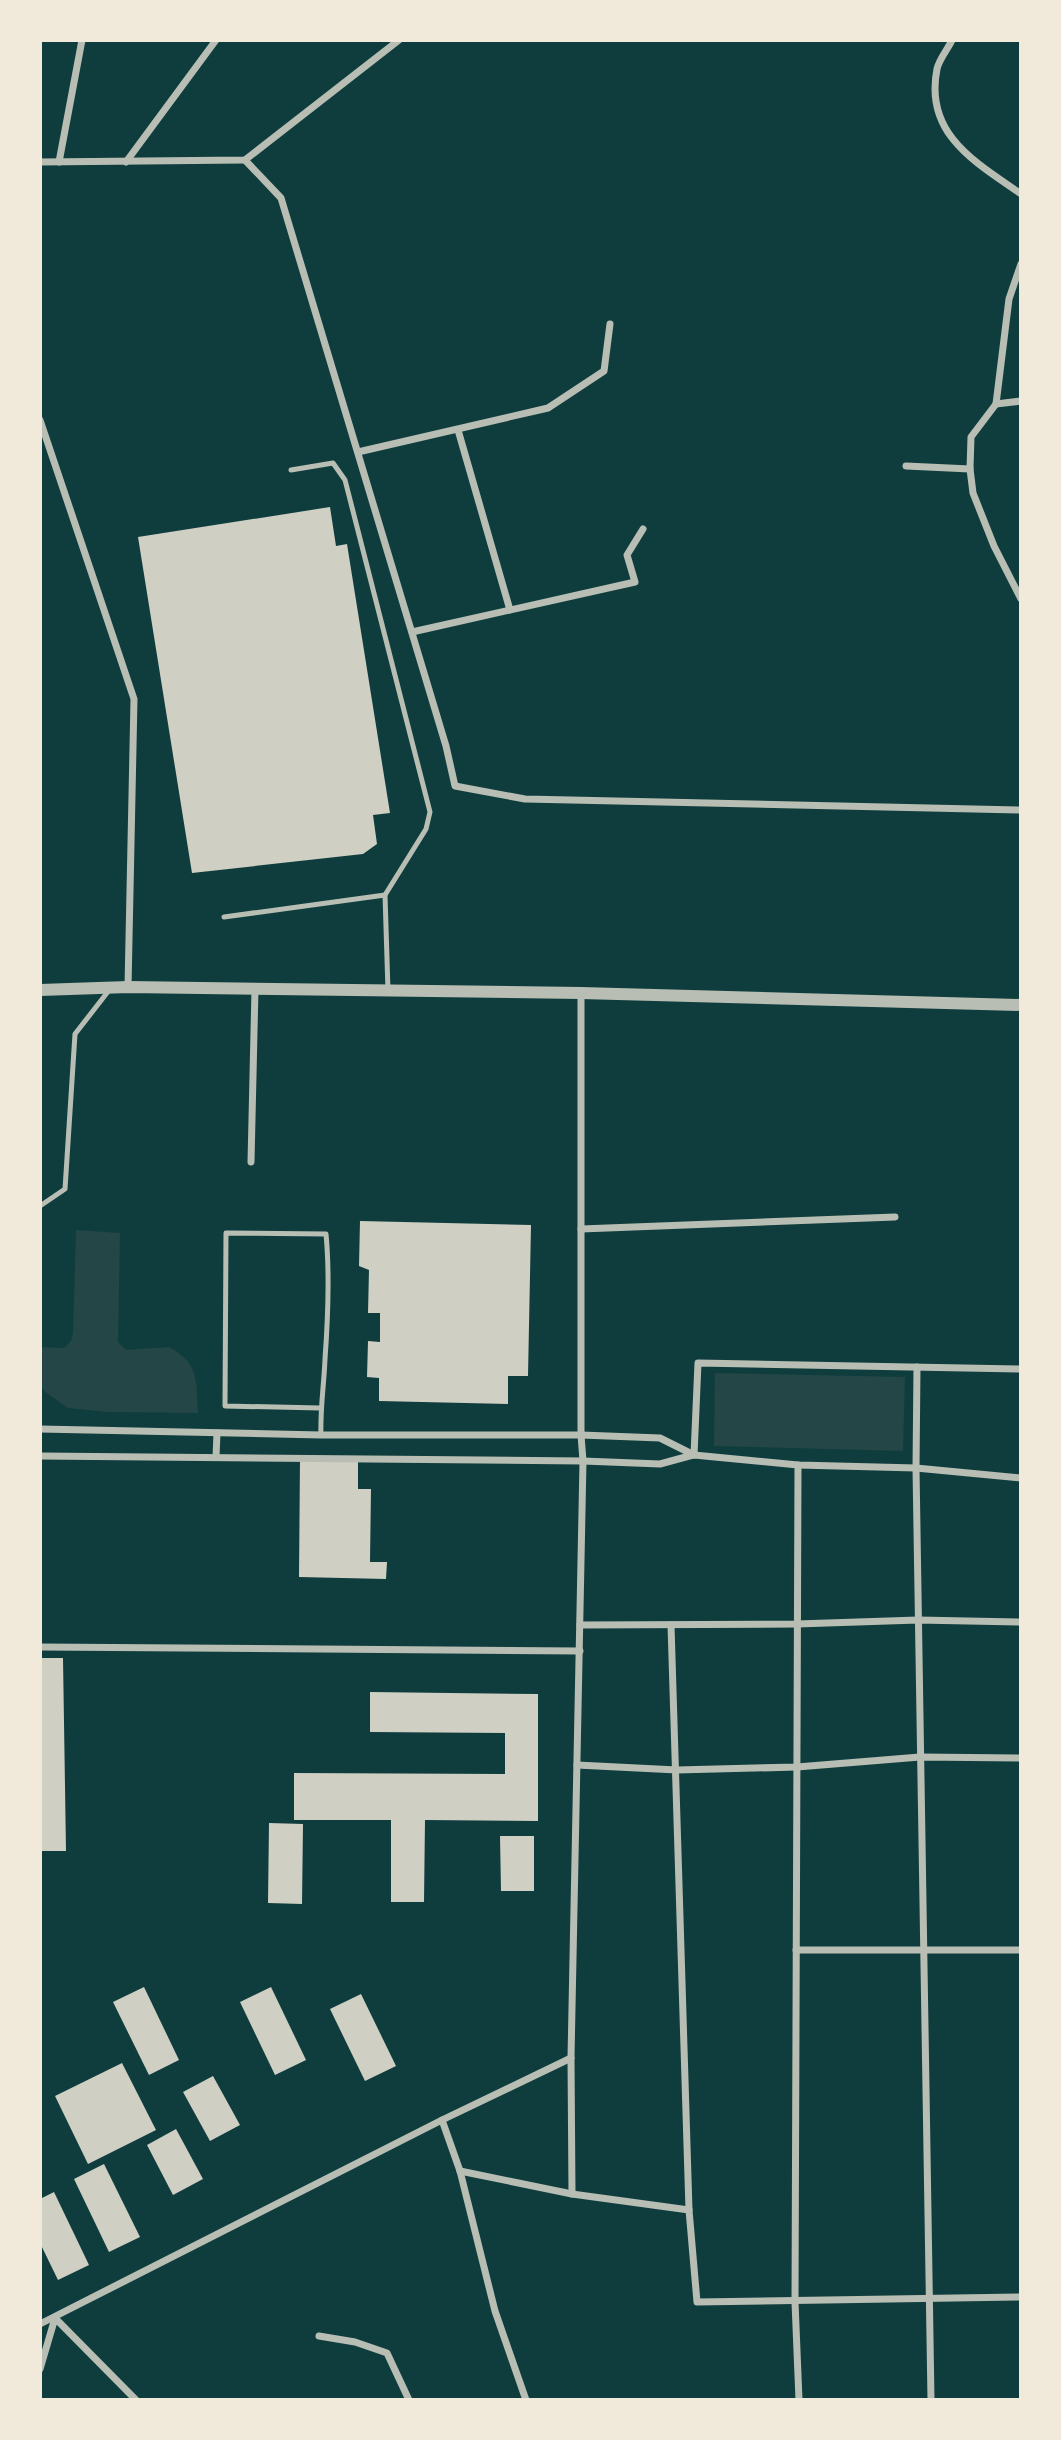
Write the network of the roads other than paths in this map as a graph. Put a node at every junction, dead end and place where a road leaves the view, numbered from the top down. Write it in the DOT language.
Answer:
graph roads {
  1 [pos="82,40"];
  2 [pos="215,40"];
  3 [pos="399,40"];
  4 [pos="953,40"];
  5 [pos="245,160"];
  6 [pos="40,162"];
  7 [pos="59,162"];
  8 [pos="126,162"];
  9 [pos="1021,194"];
  10 [pos="1021,264"];
  11 [pos="610,324"];
  12 [pos="1021,401"];
  13 [pos="996,404"];
  14 [pos="40,420"];
  15 [pos="458,430"];
  16 [pos="358,452"];
  17 [pos="906,466"];
  18 [pos="970,469"];
  19 [pos="291,470"];
  20 [pos="643,529"];
  21 [pos="1021,599"];
  22 [pos="510,610"];
  23 [pos="412,632"];
  24 [pos="1021,810"];
  25 [pos="385,895"];
  26 [pos="224,918"];
  27 [pos="128,987"];
  28 [pos="112,988"];
  29 [pos="255,989"];
  30 [pos="40,990"];
  31 [pos="388,990"];
  32 [pos="581,993"];
  33 [pos="1021,1005"];
  34 [pos="251,1162"];
  35 [pos="40,1206"];
  36 [pos="895,1217"];
  37 [pos="581,1229"];
  38 [pos="917,1367"];
  39 [pos="1021,1369"];
  40 [pos="320,1408"];
  41 [pos="40,1429"];
  42 [pos="217,1433"];
  43 [pos="321,1435"];
  44 [pos="581,1435"];
  45 [pos="694,1455"];
  46 [pos="40,1457"];
  47 [pos="216,1457"];
  48 [pos="583,1461"];
  49 [pos="797,1465"];
  50 [pos="916,1468"];
  51 [pos="1021,1478"];
  52 [pos="918,1620"];
  53 [pos="1021,1622"];
  54 [pos="797,1624"];
  55 [pos="580,1625"];
  56 [pos="671,1625"];
  57 [pos="40,1647"];
  58 [pos="580,1651"];
  59 [pos="920,1757"];
  60 [pos="1021,1758"];
  61 [pos="577,1765"];
  62 [pos="797,1767"];
  63 [pos="677,1770"];
  64 [pos="796,1950"];
  65 [pos="1021,1950"];
  66 [pos="923,1951"];
  67 [pos="571,2058"];
  68 [pos="442,2120"];
  69 [pos="460,2171"];
  70 [pos="572,2194"];
  71 [pos="689,2210"];
  72 [pos="1021,2297"];
  73 [pos="928,2299"];
  74 [pos="795,2302"];
  75 [pos="55,2318"];
  76 [pos="40,2324"];
  77 [pos="319,2336"];
  78 [pos="40,2369"];
  79 [pos="136,2400"];
  80 [pos="409,2400"];
  81 [pos="526,2400"];
  82 [pos="799,2400"];
  83 [pos="930,2400"];
  1 -- 7 [label="street"];
  2 -- 8 [label="street"];
  3 -- 5 [label="street"];
  4 -- 9 [label="street"];
  5 -- 8 [label="street"];
  5 -- 16 [label="street"];
  6 -- 7 [label="street"];
  7 -- 8 [label="street"];
  10 -- 13 [label="street"];
  11 -- 15 [label="street"];
  12 -- 13 [label="street"];
  13 -- 18 [label="street"];
  14 -- 27 [label="street"];
  15 -- 16 [label="street"];
  15 -- 22 [label="street"];
  16 -- 23 [label="street"];
  17 -- 18 [label="street"];
  18 -- 21 [label="street"];
  19 -- 25 [label="lane"];
  20 -- 22 [label="street"];
  22 -- 23 [label="street"];
  23 -- 24 [label="street"];
  25 -- 26 [label="lane"];
  25 -- 31 [label="lane"];
  27 -- 28 [label="street"];
  27 -- 29 [label="street"];
  28 -- 30 [label="street"];
  28 -- 35 [label="lane"];
  29 -- 31 [label="street"];
  29 -- 34 [label="street"];
  31 -- 32 [label="street"];
  32 -- 33 [label="street"];
  32 -- 37 [label="street"];
  36 -- 37 [label="street"];
  37 -- 44 [label="street"];
  38 -- 39 [label="street"];
  38 -- 45 [label="street"];
  38 -- 50 [label="street"];
  40 -- 40 [label="lane"];
  40 -- 43 [label="lane"];
  41 -- 42 [label="street"];
  42 -- 43 [label="street"];
  42 -- 47 [label="street"];
  43 -- 44 [label="street"];
  44 -- 45 [label="street"];
  44 -- 48 [label="street"];
  45 -- 48 [label="street"];
  45 -- 49 [label="street"];
  46 -- 47 [label="street"];
  47 -- 48 [label="street"];
  48 -- 55 [label="street"];
  49 -- 50 [label="street"];
  49 -- 54 [label="street"];
  50 -- 51 [label="street"];
  50 -- 52 [label="street"];
  52 -- 53 [label="street"];
  52 -- 54 [label="street"];
  52 -- 59 [label="street"];
  54 -- 56 [label="street"];
  54 -- 62 [label="street"];
  55 -- 56 [label="street"];
  55 -- 58 [label="street"];
  56 -- 63 [label="street"];
  57 -- 58 [label="street"];
  58 -- 61 [label="street"];
  59 -- 60 [label="street"];
  59 -- 62 [label="street"];
  59 -- 66 [label="street"];
  61 -- 63 [label="street"];
  61 -- 67 [label="street"];
  62 -- 63 [label="street"];
  62 -- 64 [label="street"];
  63 -- 71 [label="street"];
  64 -- 66 [label="street"];
  64 -- 74 [label="street"];
  65 -- 66 [label="street"];
  66 -- 73 [label="street"];
  67 -- 68 [label="street"];
  67 -- 70 [label="street"];
  68 -- 69 [label="street"];
  68 -- 75 [label="street"];
  69 -- 70 [label="street"];
  69 -- 81 [label="street"];
  70 -- 71 [label="street"];
  71 -- 74 [label="street"];
  72 -- 73 [label="street"];
  73 -- 74 [label="street"];
  73 -- 83 [label="street"];
  74 -- 82 [label="street"];
  75 -- 76 [label="street"];
  75 -- 78 [label="street"];
  75 -- 79 [label="street"];
  77 -- 80 [label="street"];
}
